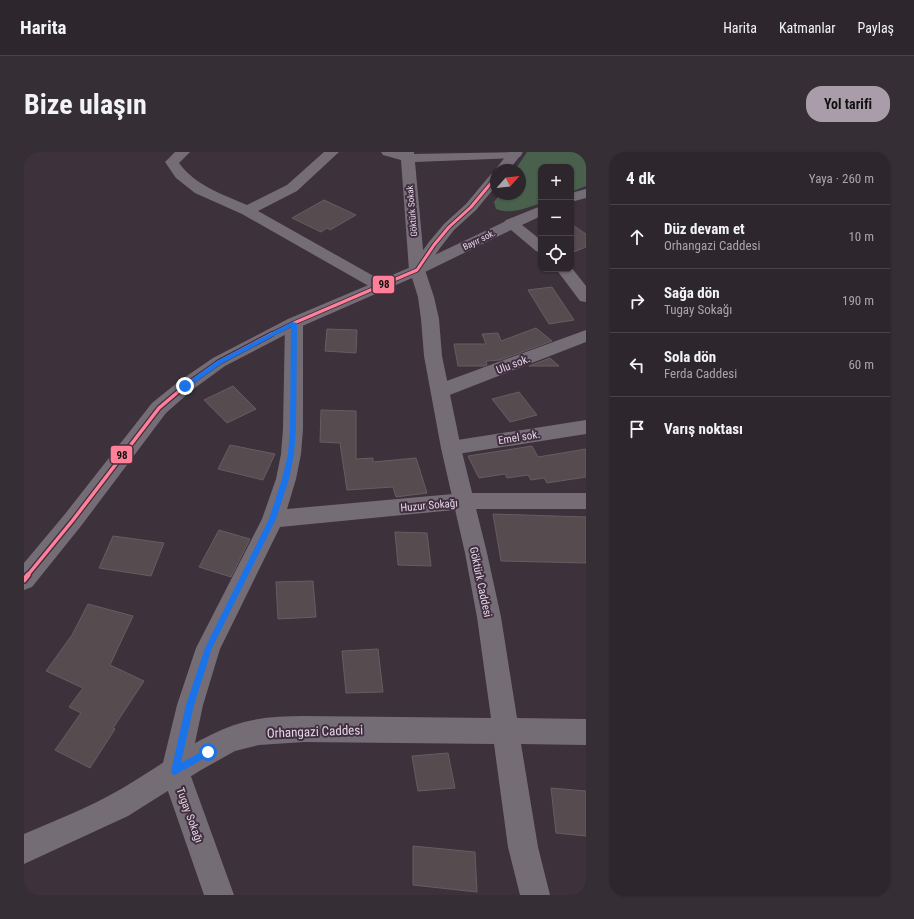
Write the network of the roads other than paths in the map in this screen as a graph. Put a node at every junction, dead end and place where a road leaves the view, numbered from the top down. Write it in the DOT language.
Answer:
graph roads {
  1 [pos="183,152"];
  2 [pos="332,152"];
  3 [pos="388,152"];
  4 [pos="515,153"];
  5 [pos="408,155"];
  6 [pos="507,164"];
  7 [pos="490,184"];
  8 [pos="586,193"];
  9 [pos="574,197"];
  10 [pos="248,211"];
  11 [pos="538,211"];
  12 [pos="511,224"];
  13 [pos="538,246"];
  14 [pos="418,270"];
  15 [pos="566,272"];
  16 [pos="380,286"];
  17 [pos="586,297"];
  18 [pos="294,323"];
  19 [pos="586,336"];
  20 [pos="440,391"];
  21 [pos="586,427"];
  22 [pos="451,448"];
  23 [pos="464,501"];
  24 [pos="586,501"];
  25 [pos="273,519"];
  26 [pos="24,580"];
  27 [pos="506,732"];
  28 [pos="586,732"];
  29 [pos="175,771"];
  30 [pos="24,849"];
  31 [pos="219,895"];
  32 [pos="535,895"];
  1 -- 10 [label="street"];
  2 -- 10 [label="street"];
  3 -- 5 [label="street"];
  4 -- 5 [label="street"];
  4 -- 6 [label="street"];
  5 -- 14 [label="street, Göktürk Sokak"];
  7 -- 14 [label="street"];
  8 -- 9 [label="street"];
  10 -- 16 [label="street"];
  11 -- 12 [label="street, Bayır sok."];
  12 -- 13 [label="street"];
  12 -- 14 [label="street, Bayır sok."];
  14 -- 16 [label="street, Bayır sok."];
  14 -- 20 [label="street, Göktürk Caddesi"];
  15 -- 17 [label="street"];
  16 -- 18 [label="street, Bayır sok."];
  18 -- 25 [label="street"];
  18 -- 26 [label="street, Bayır sok."];
  19 -- 20 [label="street, Ulu sok."];
  20 -- 22 [label="street, Göktürk Caddesi"];
  21 -- 22 [label="street, Emel sok."];
  22 -- 23 [label="street, Göktürk Caddesi"];
  23 -- 24 [label="street, Huzur Sokağı"];
  23 -- 25 [label="street, Huzur Sokağı"];
  23 -- 27 [label="street, Göktürk Caddesi"];
  25 -- 29 [label="street"];
  27 -- 28 [label="street, Orhangazi Caddesi"];
  27 -- 29 [label="street, Orhangazi Caddesi"];
  27 -- 32 [label="street, Göktürk Caddesi"];
  29 -- 30 [label="street, Orhangazi Caddesi"];
  29 -- 31 [label="street, Tugay Sokağı"];
}
